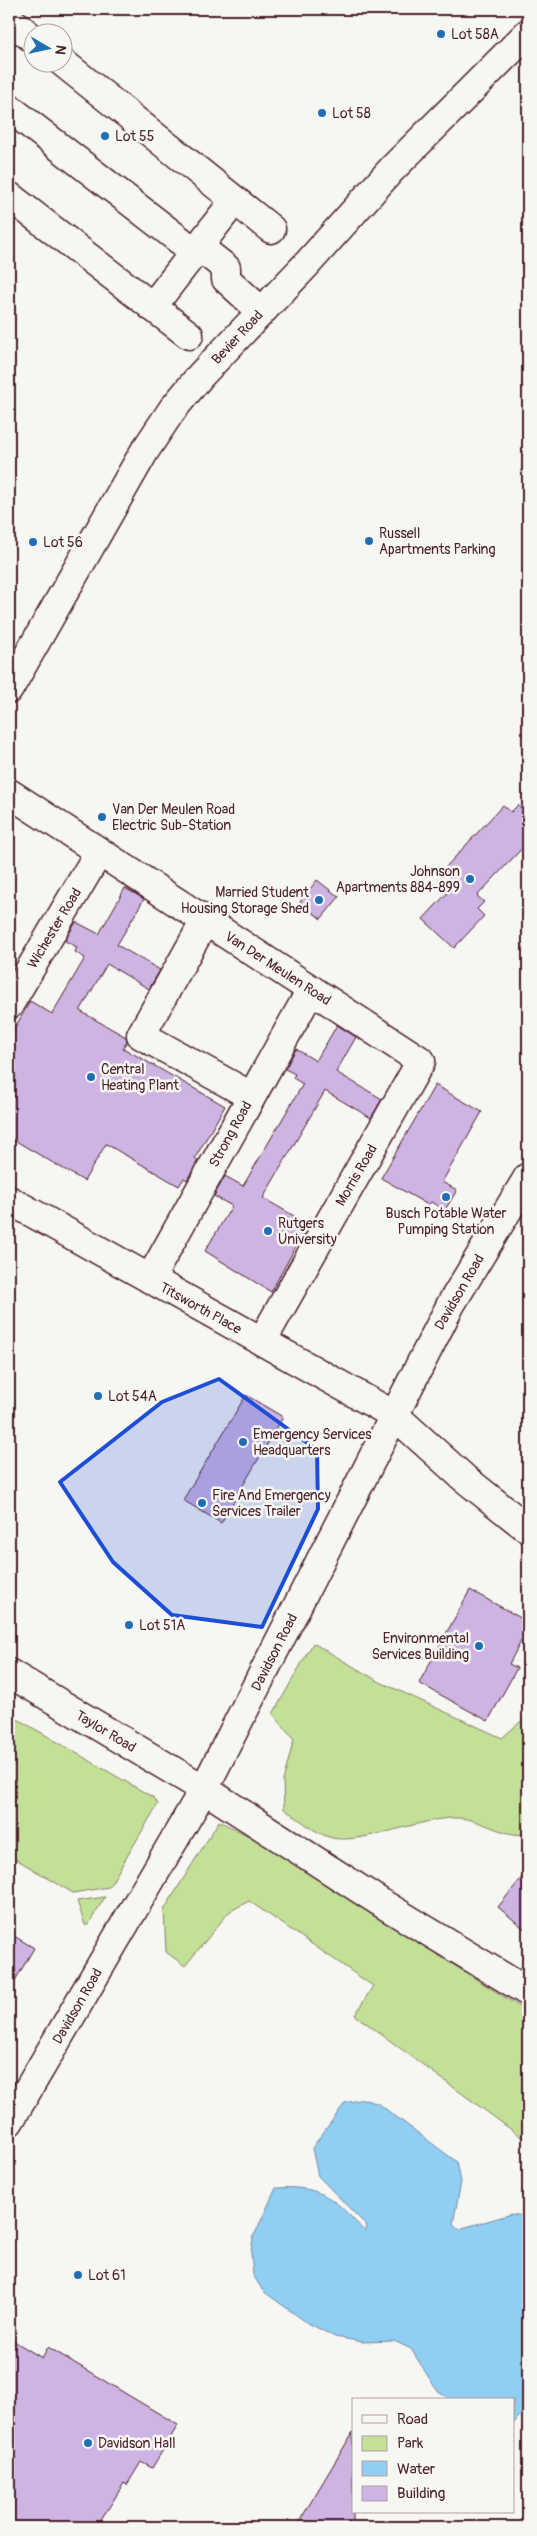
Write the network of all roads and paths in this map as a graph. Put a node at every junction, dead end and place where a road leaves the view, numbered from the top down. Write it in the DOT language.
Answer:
graph roads {
  1 [pos="9,19"];
  2 [pos="22,30"];
  3 [pos="528,32"];
  4 [pos="72,70"];
  5 [pos="9,108"];
  6 [pos="9,196"];
  7 [pos="234,202"];
  8 [pos="271,229"];
  9 [pos="195,252"];
  10 [pos="152,307"];
  11 [pos="261,311"];
  12 [pos="189,335"];
  13 [pos="9,689"];
  14 [pos="9,793"];
  15 [pos="99,852"];
  16 [pos="205,921"];
  17 [pos="311,990"];
  18 [pos="9,1005"];
  19 [pos="421,1061"];
  20 [pos="251,1096"];
  21 [pos="528,1177"];
  22 [pos="9,1200"];
  23 [pos="150,1279"];
  24 [pos="262,1341"];
  25 [pos="394,1415"];
  26 [pos="528,1529"];
  27 [pos="9,1673"];
  28 [pos="204,1789"];
  29 [pos="528,1992"];
  30 [pos="9,2122"];
  1 -- 2 [label="street"];
  3 -- 11 [label="street, Bevier Road"];
  4 -- 7 [label="street"];
  5 -- 9 [label="street"];
  6 -- 10 [label="street"];
  7 -- 8 [label="street"];
  7 -- 9 [label="street"];
  9 -- 10 [label="street"];
  9 -- 11 [label="street"];
  10 -- 12 [label="street"];
  11 -- 13 [label="street, Bevier Road"];
  14 -- 15 [label="street, Van Der Meulen Road"];
  15 -- 16 [label="street, Van Der Meulen Road"];
  15 -- 18 [label="street, Wichester Road"];
  16 -- 17 [label="street, Van Der Meulen Road"];
  16 -- 20 [label="street"];
  17 -- 19 [label="street, Van Der Meulen Road"];
  17 -- 20 [label="street, Strong Road"];
  19 -- 24 [label="street, Morris Road"];
  20 -- 23 [label="street, Strong Road"];
  21 -- 25 [label="street, Davidson Road"];
  22 -- 23 [label="street, Titsworth Place"];
  23 -- 24 [label="street, Titsworth Place"];
  24 -- 25 [label="street, Titsworth Place"];
  25 -- 26 [label="street, Titsworth Place"];
  25 -- 28 [label="street, Davidson Road"];
  27 -- 28 [label="street, Taylor Road"];
  28 -- 29 [label="street, Taylor Road"];
  28 -- 30 [label="street, Davidson Road"];
}
